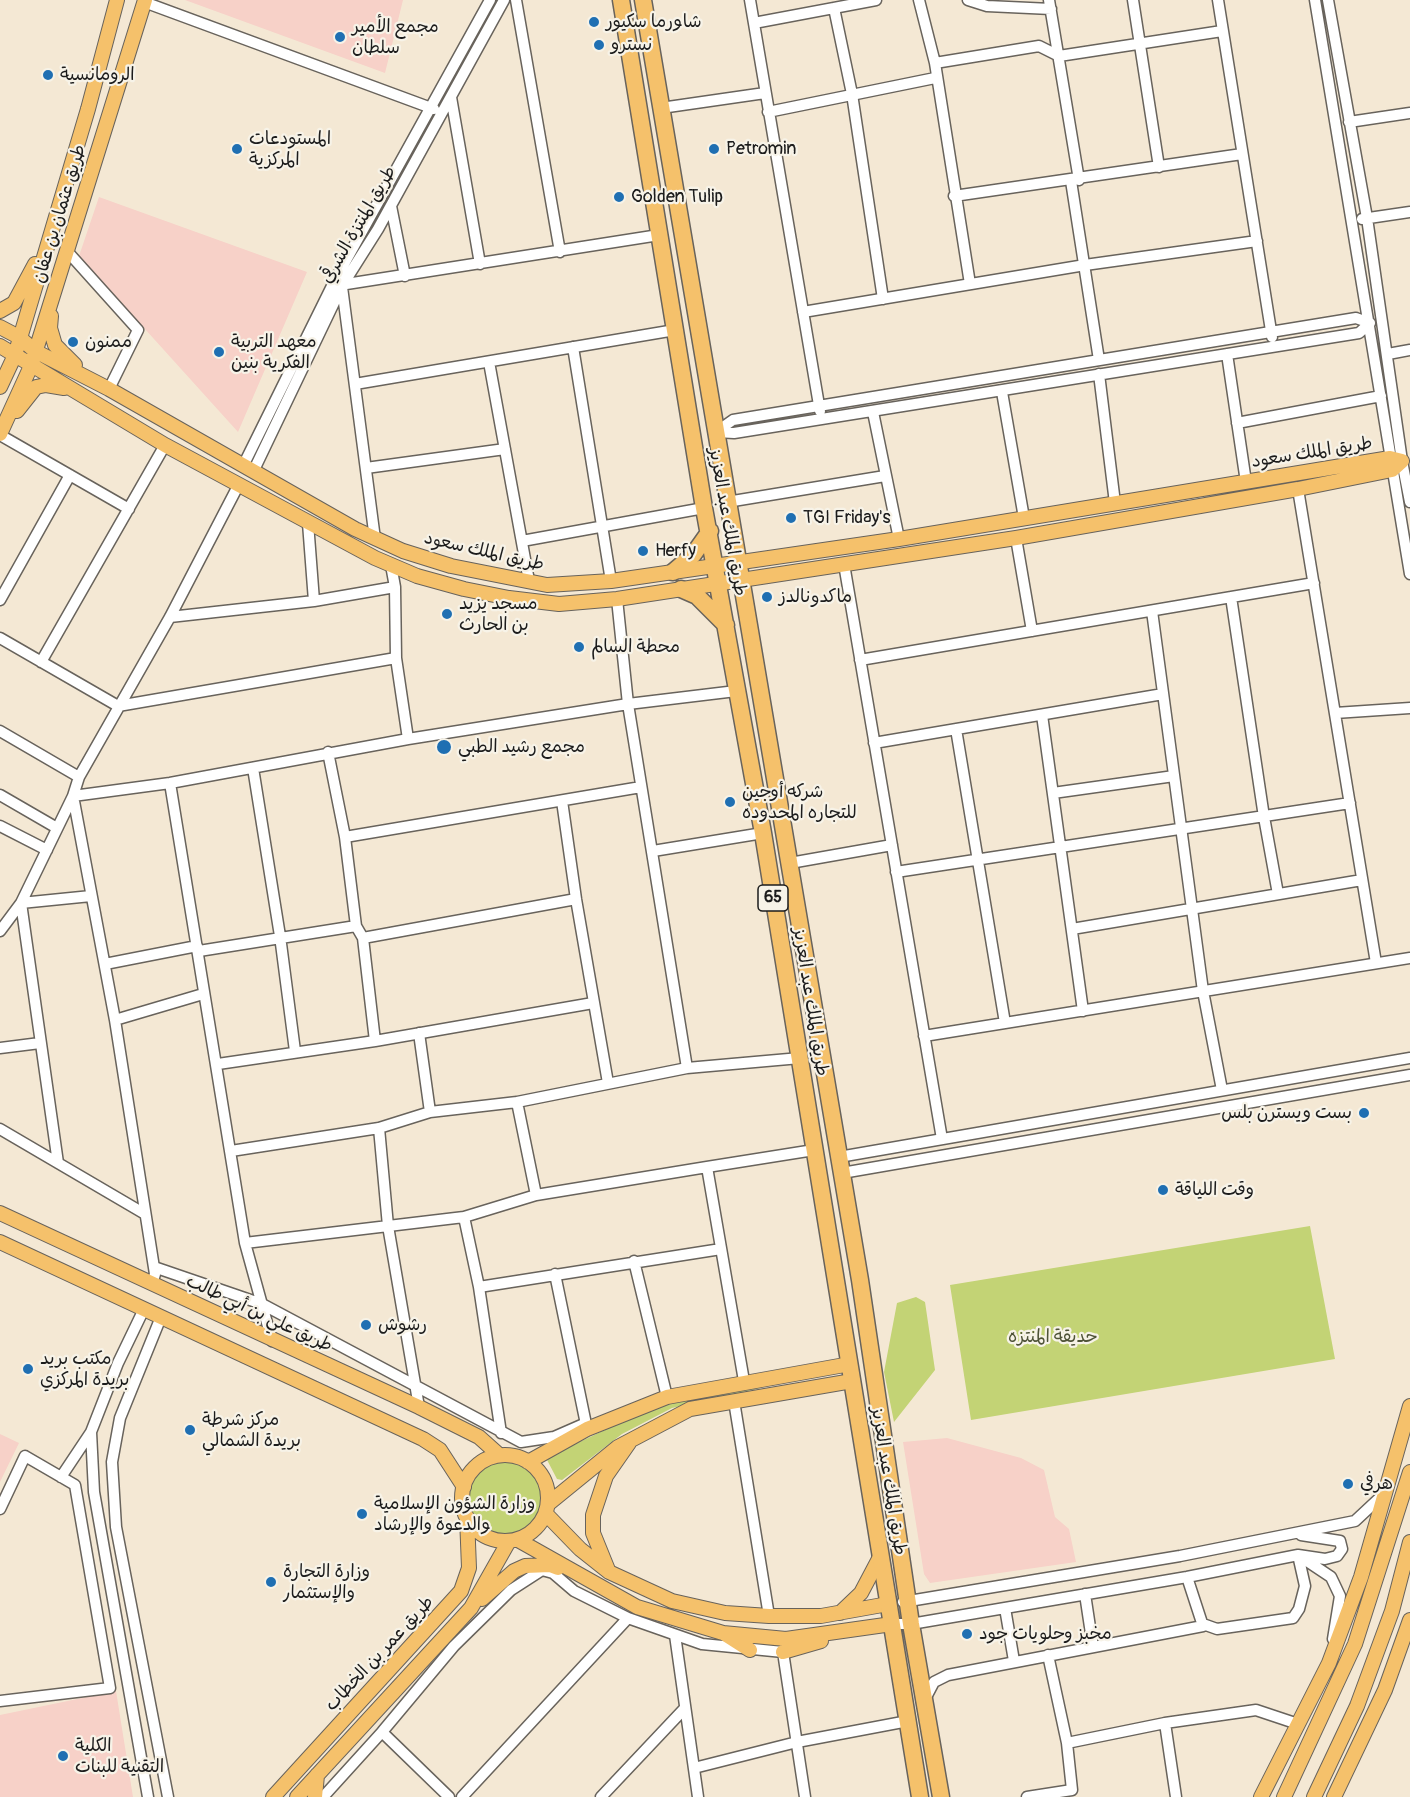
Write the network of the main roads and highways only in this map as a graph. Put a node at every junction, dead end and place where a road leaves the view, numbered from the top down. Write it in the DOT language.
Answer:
graph roads {
  1 [pos="117,0"];
  2 [pos="621,0"];
  3 [pos="643,0"];
  4 [pos="145,1"];
  5 [pos="55,221"];
  6 [pos="55,293"];
  7 [pos="0,311"];
  8 [pos="0,327"];
  9 [pos="19,337"];
  10 [pos="0,346"];
  11 [pos="35,351"];
  12 [pos="15,355"];
  13 [pos="31,366"];
  14 [pos="0,387"];
  15 [pos="104,387"];
  16 [pos="74,390"];
  17 [pos="0,434"];
  18 [pos="710,531"];
  19 [pos="738,561"];
  20 [pos="716,564"];
  21 [pos="673,572"];
  22 [pos="742,580"];
  23 [pos="719,583"];
  24 [pos="681,589"];
  25 [pos="726,625"];
  26 [pos="0,1213"];
  27 [pos="0,1242"];
  28 [pos="851,1372"];
  29 [pos="1410,1406"];
  30 [pos="633,1439"];
  31 [pos="498,1455"];
  32 [pos="528,1462"];
  33 [pos="1410,1472"];
  34 [pos="464,1487"];
  35 [pos="547,1509"];
  36 [pos="467,1517"];
  37 [pos="514,1541"];
  38 [pos="1410,1542"];
  39 [pos="880,1557"];
  40 [pos="609,1572"];
  41 [pos="553,1573"];
  42 [pos="576,1575"];
  43 [pos="888,1604"];
  44 [pos="637,1606"];
  45 [pos="471,1608"];
  46 [pos="840,1613"];
  47 [pos="1410,1620"];
  48 [pos="892,1623"];
  49 [pos="848,1631"];
  50 [pos="723,1633"];
  51 [pos="750,1650"];
  52 [pos="783,1652"];
  53 [pos="317,1775"];
  54 [pos="273,1797"];
  55 [pos="297,1797"];
  56 [pos="315,1797"];
  57 [pos="920,1797"];
  58 [pos="941,1797"];
  59 [pos="1262,1797"];
  60 [pos="1284,1797"];
  61 [pos="1314,1797"];
  62 [pos="1334,1797"];
  1 -- 5 [label="main road, طريق عثمان بن عفان"];
  2 -- 18 [label="highway, طريق الملك عبد العزيز / 65"];
  3 -- 19 [label="highway, طريق الملك عبد العزيز / 65"];
  4 -- 6 [label="main road, طريق عثمان بن عفان"];
  5 -- 7 [label="main road"];
  5 -- 9 [label="main road, طريق عثمان بن عفان"];
  6 -- 11 [label="main road, طريق عثمان بن عفان"];
  6 -- 15 [label="main road"];
  8 -- 9 [label="main road, طريق الملك سعود"];
  9 -- 11 [label="main road, طريق الملك سعود"];
  9 -- 12 [label="main road, طريق عثمان بن عفان"];
  10 -- 12 [label="main road, طريق الملك سعود"];
  11 -- 13 [label="main road, طريق عثمان بن عفان"];
  11 -- 15 [label="main road, طريق الملك سعود"];
  12 -- 13 [label="main road, طريق الملك سعود"];
  12 -- 14 [label="main road, طريق عثمان بن عفان"];
  13 -- 16 [label="main road, طريق الملك سعود"];
  13 -- 17 [label="main road, طريق عثمان بن عفان"];
  15 -- 21 [label="main road, طريق الملك سعود"];
  16 -- 17 [label="main road"];
  16 -- 24 [label="main road, طريق الملك سعود"];
  18 -- 20 [label="highway, طريق الملك عبد العزيز / 65"];
  18 -- 21 [label="highway"];
  19 -- 20 [label="main road, طريق الملك سعود"];
  19 -- 22 [label="highway, طريق الملك عبد العزيز / 65"];
  19 -- 22 [label="main road, طريق الملك سعود"];
  20 -- 21 [label="main road, طريق الملك سعود"];
  20 -- 23 [label="highway, طريق الملك عبد العزيز / 65"];
  22 -- 23 [label="main road, طريق الملك سعود"];
  22 -- 58 [label="highway, طريق الملك عبد العزيز / 65"];
  23 -- 24 [label="main road, طريق الملك سعود"];
  23 -- 25 [label="highway, طريق الملك عبد العزيز / 65"];
  24 -- 25 [label="highway"];
  25 -- 28 [label="highway, طريق الملك عبد العزيز / 65"];
  26 -- 31 [label="main road, طريق علي بن أبي طالب"];
  27 -- 34 [label="main road"];
  28 -- 30 [label="main road"];
  28 -- 32 [label="main road"];
  28 -- 39 [label="highway, طريق الملك عبد العزيز / 65"];
  29 -- 59 [label="main road"];
  30 -- 35 [label="main road"];
  30 -- 40 [label="main road"];
  31 -- 32 [label="main road"];
  31 -- 34 [label="main road"];
  32 -- 35 [label="main road"];
  33 -- 60 [label="main road"];
  34 -- 36 [label="main road"];
  35 -- 37 [label="main road"];
  35 -- 40 [label="main road"];
  36 -- 37 [label="main road"];
  36 -- 54 [label="main road, طريق عمر بن الخطاب"];
  37 -- 42 [label="main road"];
  37 -- 45 [label="main road, طريق عمر بن الخطاب"];
  38 -- 61 [label="main road"];
  39 -- 43 [label="highway, طريق الملك عبد العزيز / 65"];
  39 -- 46 [label="main road"];
  40 -- 46 [label="main road"];
  41 -- 44 [label="main road"];
  42 -- 44 [label="main road"];
  42 -- 45 [label="main road"];
  43 -- 46 [label="main road"];
  43 -- 48 [label="highway, طريق الملك عبد العزيز / 65"];
  44 -- 50 [label="main road"];
  45 -- 53 [label="main road, طريق عمر بن الخطاب"];
  47 -- 62 [label="main road"];
  48 -- 49 [label="main road"];
  48 -- 57 [label="highway, طريق الملك عبد العزيز / 65"];
  49 -- 50 [label="main road"];
  49 -- 52 [label="main road"];
  50 -- 51 [label="main road"];
  53 -- 55 [label="main road, طريق عمر بن الخطاب"];
  53 -- 56 [label="main road"];
}
